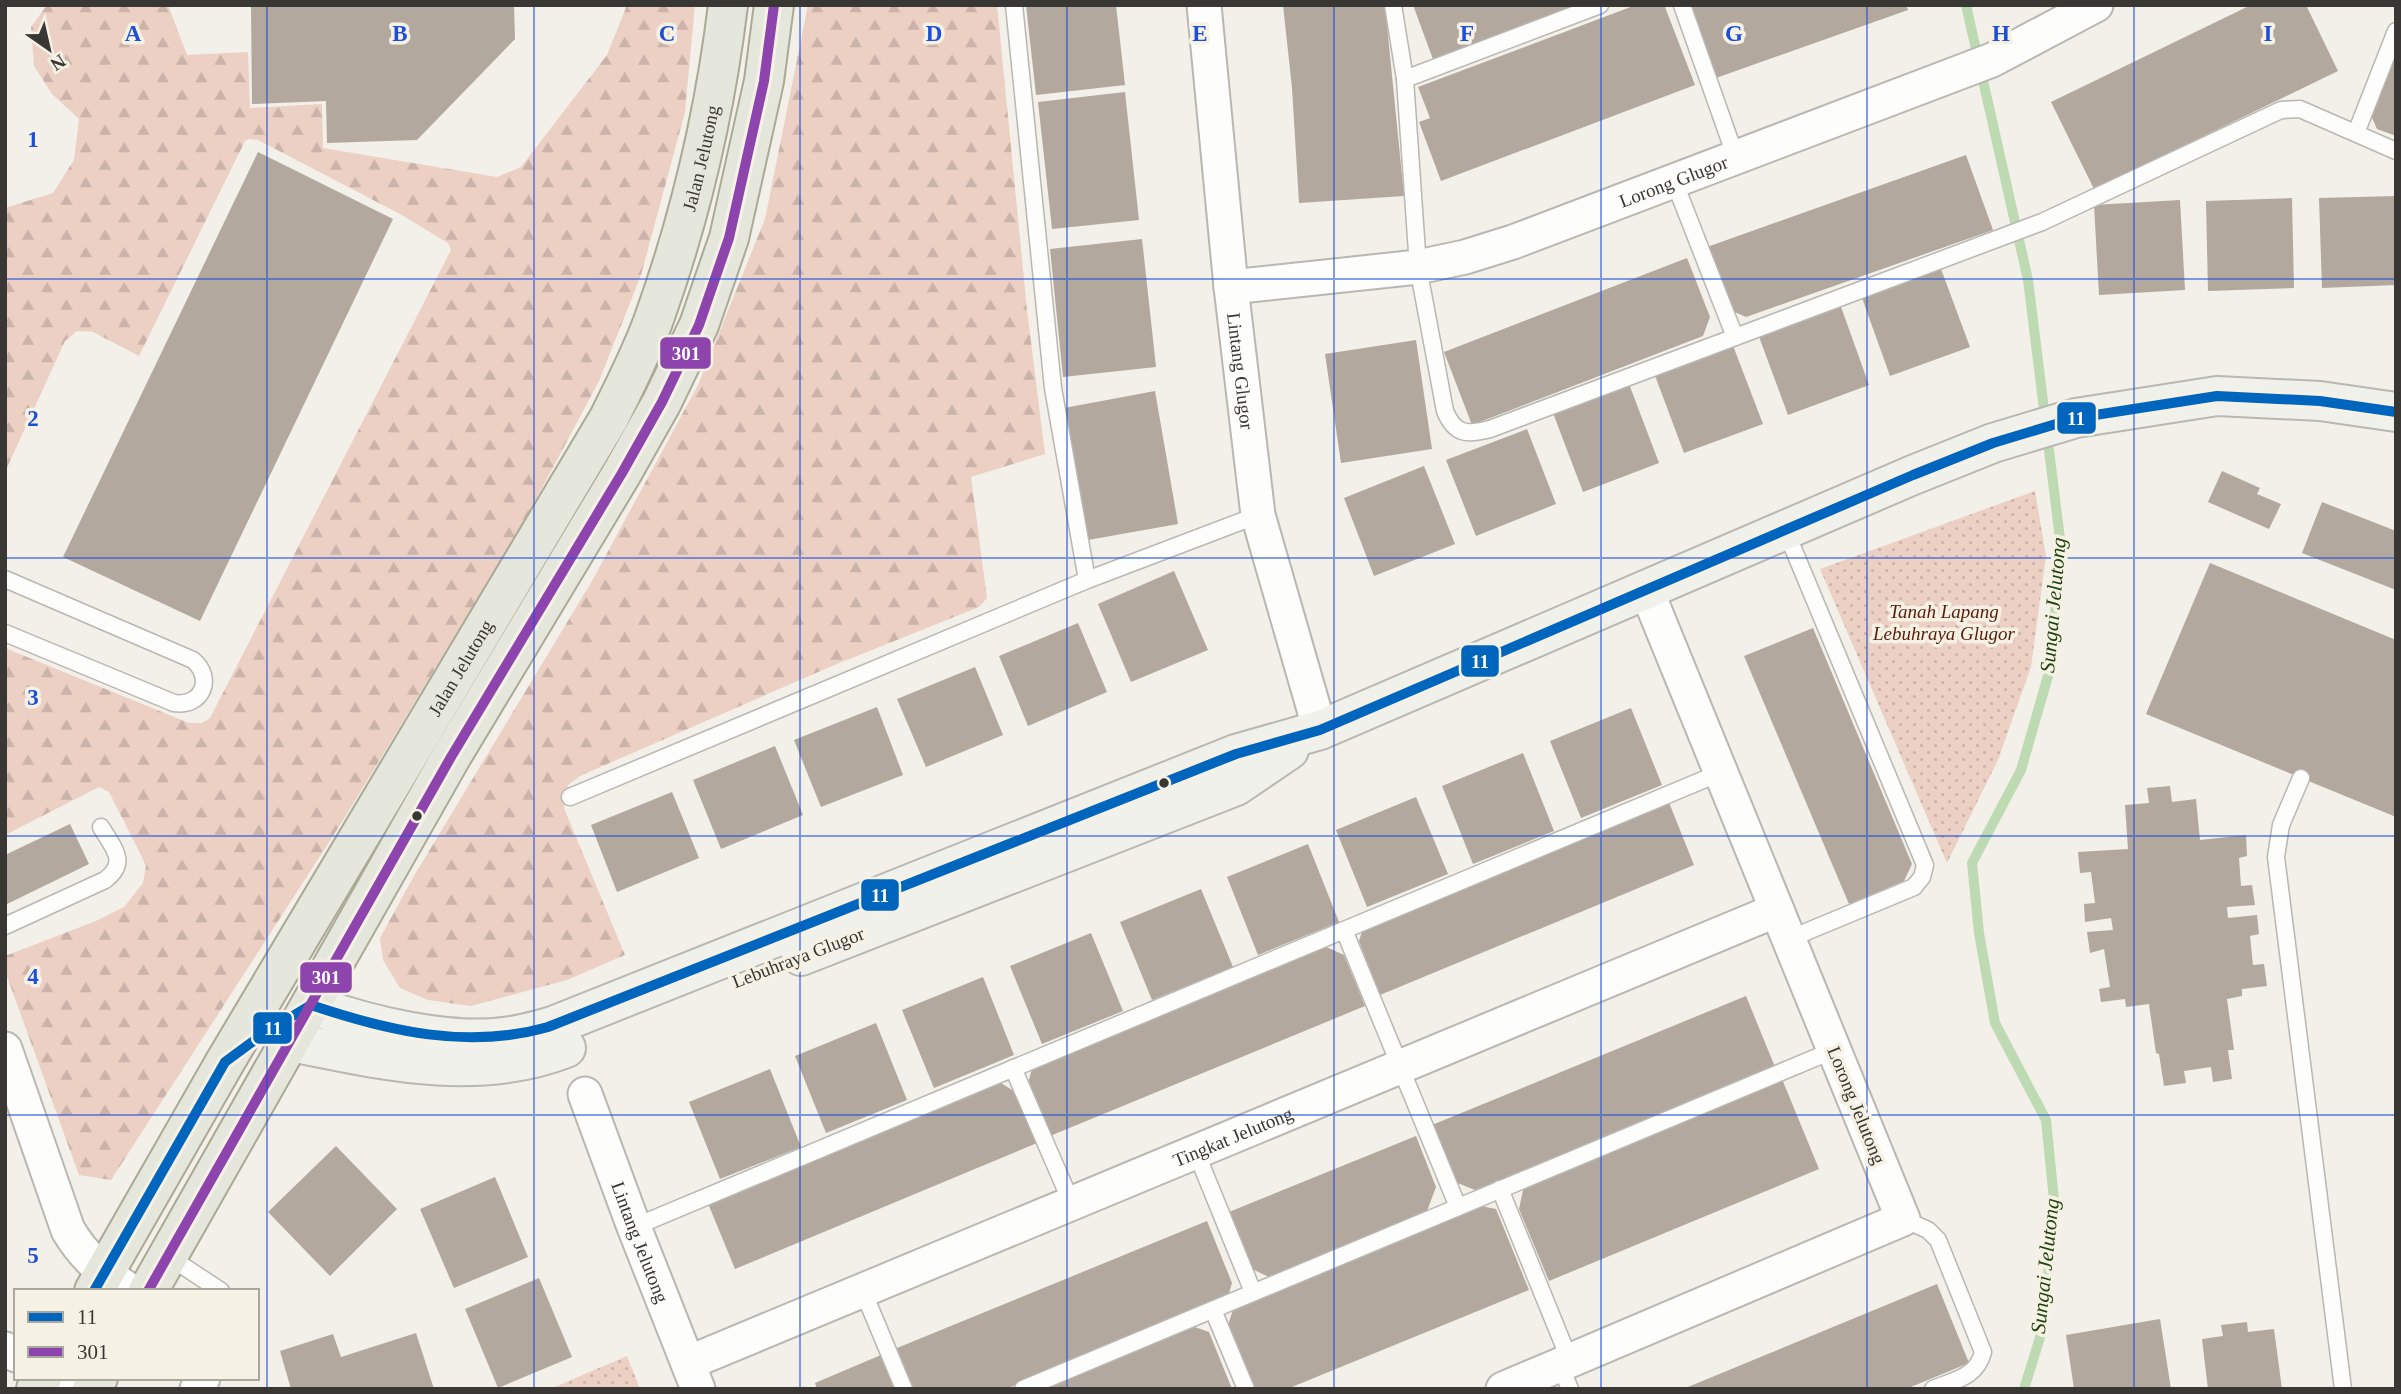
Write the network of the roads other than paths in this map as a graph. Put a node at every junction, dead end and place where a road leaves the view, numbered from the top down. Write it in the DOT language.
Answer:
graph roads {
  1 [pos="727,5"];
  2 [pos="774,5"];
  3 [pos="1014,5"];
  4 [pos="1204,5"];
  5 [pos="1393,5"];
  6 [pos="1600,5"];
  7 [pos="1682,5"];
  8 [pos="2096,5"];
  9 [pos="2396,31"];
  10 [pos="1405,79"];
  11 [pos="2356,133"];
  12 [pos="2396,151"];
  13 [pos="1736,158"];
  14 [pos="1674,181"];
  15 [pos="1418,267"];
  16 [pos="1231,287"];
  17 [pos="1735,337"];
  18 [pos="2396,412"];
  19 [pos="1258,514"];
  20 [pos="1785,529"];
  21 [pos="5,579"];
  22 [pos="1087,580"];
  23 [pos="1646,589"];
  24 [pos="5,633"];
  25 [pos="1320,730"];
  26 [pos="1722,772"];
  27 [pos="2301,778"];
  28 [pos="570,797"];
  29 [pos="101,827"];
  30 [pos="312,921"];
  31 [pos="1783,924"];
  32 [pos="5,926"];
  33 [pos="1344,930"];
  34 [pos="298,1021"];
  35 [pos="5,1049"];
  36 [pos="1834,1049"];
  37 [pos="225,1062"];
  38 [pos="1401,1066"];
  39 [pos="1013,1068"];
  40 [pos="585,1094"];
  41 [pos="1196,1152"];
  42 [pos="1500,1189"];
  43 [pos="1072,1204"];
  44 [pos="1458,1207"];
  45 [pos="1903,1219"];
  46 [pos="634,1227"];
  47 [pos="168,1256"];
  48 [pos="110,1285"];
  49 [pos="149,1289"];
  50 [pos="219,1289"];
  51 [pos="863,1291"];
  52 [pos="1252,1292"];
  53 [pos="1213,1310"];
  54 [pos="1566,1371"];
  55 [pos="693,1376"];
  56 [pos="61,1380"];
  57 [pos="77,1389"];
  58 [pos="904,1389"];
  59 [pos="1023,1389"];
  60 [pos="1246,1389"];
  61 [pos="1503,1389"];
  62 [pos="1933,1389"];
  63 [pos="2343,1389"];
  1 -- 30 [label="main road, Jalan Jelutong"];
  2 -- 34 [label="main road, Jalan Jelutong"];
  3 -- 22 [label="lane"];
  4 -- 16 [label="street, Lintang Glugor"];
  5 -- 10 [label="lane"];
  6 -- 10 [label="lane"];
  7 -- 13 [label="lane"];
  8 -- 13 [label="street, Lorong Glugor"];
  9 -- 11 [label="lane"];
  10 -- 15 [label="lane"];
  11 -- 12 [label="lane"];
  11 -- 17 [label="lane"];
  13 -- 14 [label="street, Lorong Glugor"];
  14 -- 15 [label="street, Lorong Glugor"];
  14 -- 17 [label="lane"];
  15 -- 16 [label="street, Lorong Glugor"];
  15 -- 17 [label="lane"];
  16 -- 19 [label="street, Lintang Glugor"];
  18 -- 20 [label="street, Lebuhraya Glugor"];
  19 -- 22 [label="lane"];
  19 -- 25 [label="street, Lintang Glugor"];
  20 -- 23 [label="street, Lebuhraya Glugor"];
  20 -- 31 [label="lane"];
  21 -- 24 [label="lane"];
  22 -- 28 [label="lane"];
  23 -- 25 [label="street, Lebuhraya Glugor"];
  23 -- 26 [label="street, Lorong Jelutong"];
  25 -- 34 [label="street, Lebuhraya Glugor"];
  26 -- 31 [label="street, Lorong Jelutong"];
  26 -- 33 [label="lane"];
  27 -- 63 [label="lane"];
  29 -- 32 [label="lane"];
  30 -- 34 [label="main road"];
  30 -- 37 [label="main road, Jalan Jelutong"];
  31 -- 36 [label="street, Lorong Jelutong"];
  31 -- 38 [label="street, Tingkat Jelutong"];
  33 -- 38 [label="lane"];
  33 -- 39 [label="lane"];
  34 -- 37 [label="main road"];
  34 -- 47 [label="main road, Jalan Jelutong"];
  35 -- 48 [label="street"];
  36 -- 42 [label="lane"];
  36 -- 45 [label="street, Lorong Jelutong"];
  37 -- 48 [label="main road, Jalan Jelutong"];
  38 -- 41 [label="street, Tingkat Jelutong"];
  38 -- 44 [label="lane"];
  39 -- 43 [label="lane"];
  39 -- 46 [label="lane"];
  40 -- 46 [label="street, Lintang Jelutong"];
  41 -- 43 [label="street, Tingkat Jelutong"];
  41 -- 52 [label="lane"];
  42 -- 44 [label="lane"];
  42 -- 54 [label="lane"];
  43 -- 51 [label="street, Tingkat Jelutong"];
  44 -- 52 [label="lane"];
  45 -- 54 [label="street"];
  45 -- 62 [label="lane"];
  46 -- 55 [label="street, Lintang Jelutong"];
  47 -- 49 [label="main road, Jalan Jelutong"];
  47 -- 50 [label="lane"];
  51 -- 55 [label="street, Tingkat Jelutong"];
  51 -- 58 [label="lane"];
  52 -- 53 [label="lane"];
  53 -- 59 [label="lane"];
  53 -- 60 [label="lane"];
  54 -- 61 [label="street"];
  56 -- 57 [label="street"];
}
